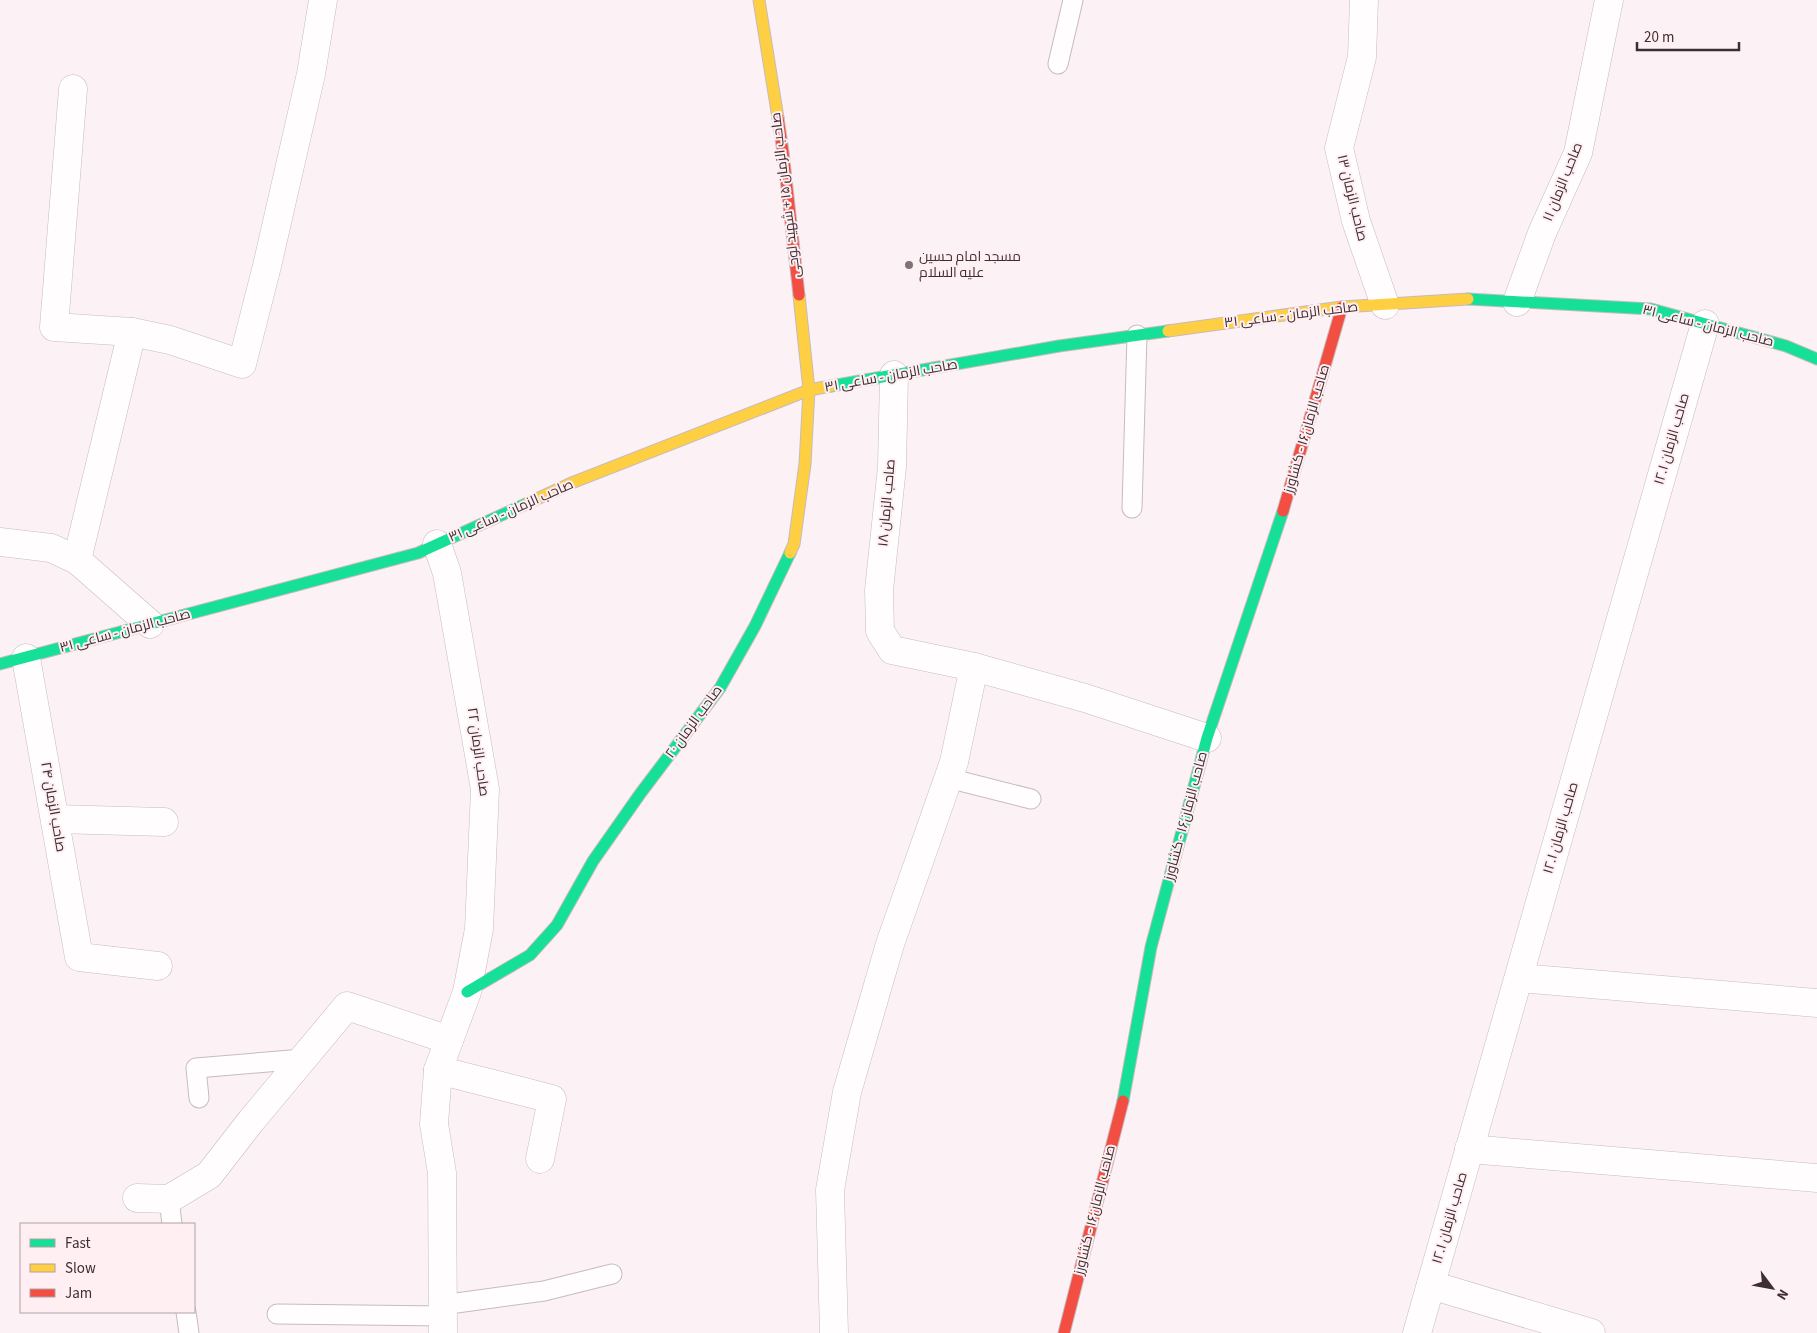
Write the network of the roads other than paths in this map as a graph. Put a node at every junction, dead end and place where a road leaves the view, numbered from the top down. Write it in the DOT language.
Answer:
graph roads {
  1 [pos="323,0"];
  2 [pos="759,0"];
  3 [pos="1073,0"];
  4 [pos="1364,0"];
  5 [pos="1608,0"];
  6 [pos="1058,64"];
  7 [pos="74,89"];
  8 [pos="1517,302"];
  9 [pos="1385,305"];
  10 [pos="1342,307"];
  11 [pos="1705,324"];
  12 [pos="132,332"];
  13 [pos="1137,335"];
  14 [pos="1817,359"];
  15 [pos="894,375"];
  16 [pos="809,390"];
  17 [pos="1132,508"];
  18 [pos="0,542"];
  19 [pos="437,544"];
  20 [pos="77,560"];
  21 [pos="150,624"];
  22 [pos="9,665"];
  23 [pos="974,667"];
  24 [pos="1207,738"];
  25 [pos="948,778"];
  26 [pos="1031,799"];
  27 [pos="55,819"];
  28 [pos="164,822"];
  29 [pos="158,966"];
  30 [pos="1519,978"];
  31 [pos="467,992"];
  32 [pos="1817,1003"];
  33 [pos="449,1040"];
  34 [pos="303,1059"];
  35 [pos="438,1070"];
  36 [pos="199,1098"];
  37 [pos="1469,1150"];
  38 [pos="540,1159"];
  39 [pos="1817,1178"];
  40 [pos="136,1198"];
  41 [pos="170,1212"];
  42 [pos="612,1274"];
  43 [pos="1431,1286"];
  44 [pos="186,1313"];
  45 [pos="277,1314"];
  46 [pos="443,1318"];
  47 [pos="190,1333"];
  48 [pos="834,1333"];
  49 [pos="1064,1333"];
  50 [pos="1417,1333"];
  51 [pos="1591,1333"];
  1 -- 12 [label="street"];
  2 -- 16 [label="street, صاحب الزمان ۱۵ + شهید لوحی"];
  3 -- 6 [label="lane"];
  4 -- 9 [label="street, صاحب الزمان ۱۳"];
  5 -- 8 [label="street, صاحب الزمان ۱۱"];
  7 -- 12 [label="street"];
  8 -- 9 [label="street, صاحب الزمان - ساعی ۳۱"];
  8 -- 11 [label="street, صاحب الزمان - ساعی ۳۱"];
  9 -- 10 [label="street, صاحب الزمان - ساعی ۳۱"];
  10 -- 13 [label="street, صاحب الزمان - ساعی ۳۱"];
  10 -- 24 [label="street, صاحب الزمان۱۶ - کشاورز"];
  11 -- 14 [label="street, صاحب الزمان - ساعی ۳۱"];
  11 -- 30 [label="street, صاحب الزمان ۱۲.۱"];
  12 -- 20 [label="street"];
  13 -- 15 [label="street, صاحب الزمان - ساعی ۳۱"];
  13 -- 17 [label="lane"];
  15 -- 16 [label="street, صاحب الزمان - ساعی ۳۱"];
  15 -- 23 [label="street, صاحب الزمان ۱۸"];
  16 -- 19 [label="street, صاحب الزمان - ساعی ۳۱"];
  16 -- 31 [label="street, صاحب الزمان ۲۰"];
  18 -- 20 [label="street"];
  19 -- 21 [label="street, صاحب الزمان - ساعی ۳۱"];
  19 -- 31 [label="street, صاحب الزمان ۲۲"];
  20 -- 21 [label="street"];
  21 -- 22 [label="street, صاحب الزمان - ساعی ۳۱"];
  22 -- 27 [label="street, صاحب الزمان ۲۴"];
  23 -- 24 [label="street"];
  23 -- 25 [label="street"];
  24 -- 49 [label="street, صاحب الزمان۱۶ - کشاورز"];
  25 -- 26 [label="lane"];
  25 -- 48 [label="street"];
  27 -- 28 [label="street"];
  27 -- 29 [label="street, صاحب الزمان ۲۴"];
  30 -- 32 [label="street"];
  30 -- 37 [label="street, صاحب الزمان ۱۲.۱"];
  31 -- 33 [label="street, صاحب الزمان ۲۲"];
  33 -- 34 [label="street"];
  33 -- 35 [label="street, صاحب الزمان ۲۲"];
  34 -- 36 [label="lane"];
  34 -- 41 [label="street"];
  35 -- 38 [label="street"];
  35 -- 46 [label="street, صاحب الزمان ۲۲"];
  37 -- 39 [label="street"];
  37 -- 43 [label="street, صاحب الزمان ۱۲.۱"];
  40 -- 41 [label="street"];
  42 -- 46 [label="lane"];
  43 -- 50 [label="street, صاحب الزمان ۱۲.۱"];
  43 -- 51 [label="street"];
  44 -- 47 [label="lane"];
  45 -- 46 [label="lane"];
}
